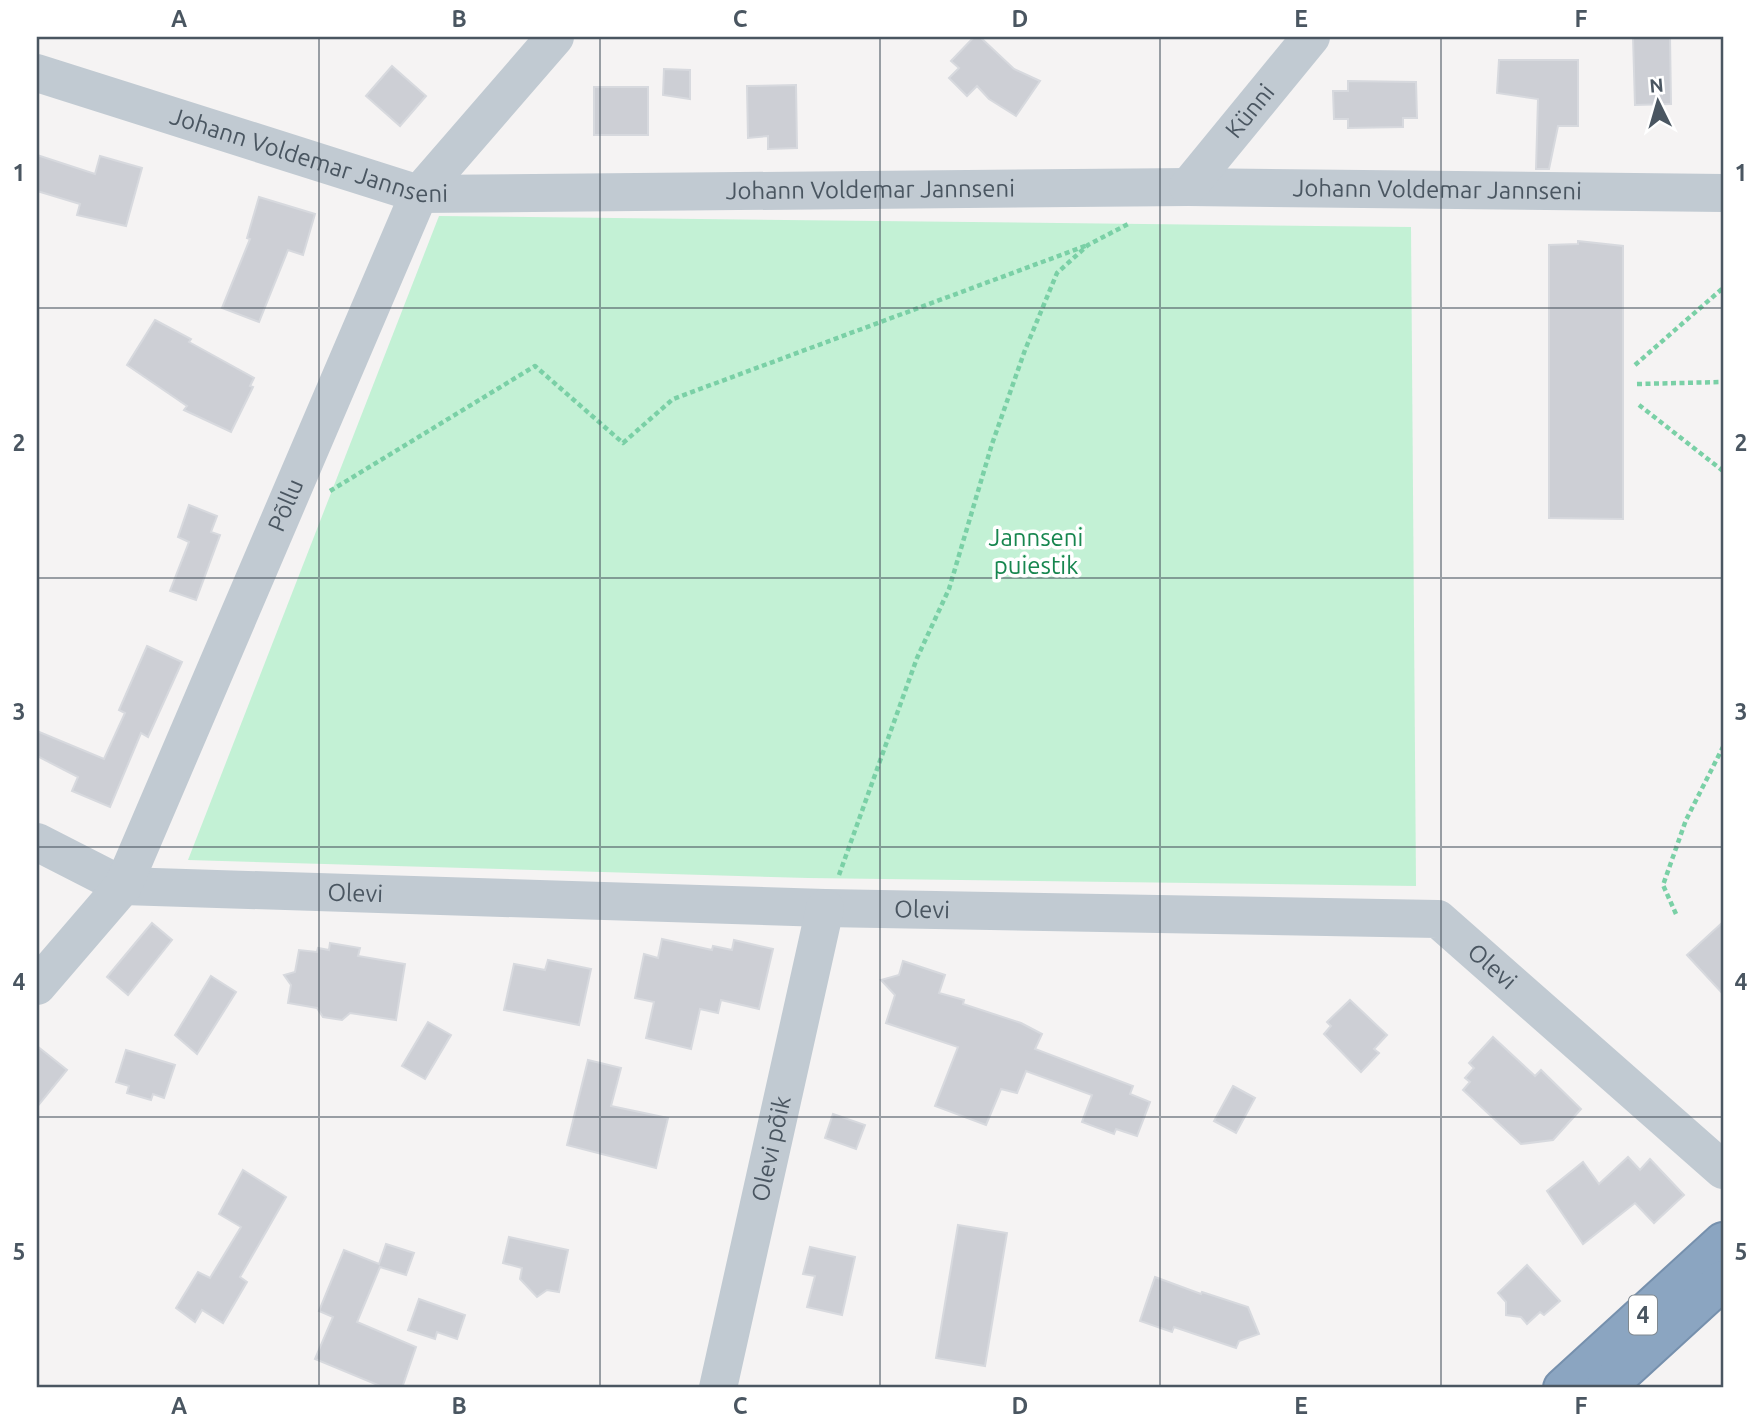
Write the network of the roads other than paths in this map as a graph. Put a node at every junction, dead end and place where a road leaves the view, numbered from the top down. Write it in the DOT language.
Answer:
graph roads {
  1 [pos="555,37"];
  2 [pos="1311,37"];
  3 [pos="37,73"];
  4 [pos="1188,187"];
  5 [pos="1723,193"];
  6 [pos="419,194"];
  7 [pos="37,842"];
  8 [pos="123,886"];
  9 [pos="825,908"];
  10 [pos="37,986"];
  11 [pos="1723,1170"];
  12 [pos="1723,1242"];
  13 [pos="1723,1280"];
  14 [pos="718,1388"];
  15 [pos="1563,1388"];
  16 [pos="1605,1388"];
  1 -- 6 [label="street, Põllu"];
  2 -- 4 [label="street, Künni"];
  3 -- 6 [label="street, Johann Voldemar Jannseni"];
  4 -- 5 [label="street, Johann Voldemar Jannseni"];
  4 -- 6 [label="street, Johann Voldemar Jannseni"];
  6 -- 8 [label="street, Põllu"];
  7 -- 8 [label="street, Olevi"];
  8 -- 9 [label="street, Olevi"];
  8 -- 10 [label="street, Põllu"];
  9 -- 11 [label="street, Olevi"];
  9 -- 14 [label="street, Olevi põik"];
  12 -- 15 [label="highway, 4"];
  13 -- 16 [label="highway, 4"];
}
